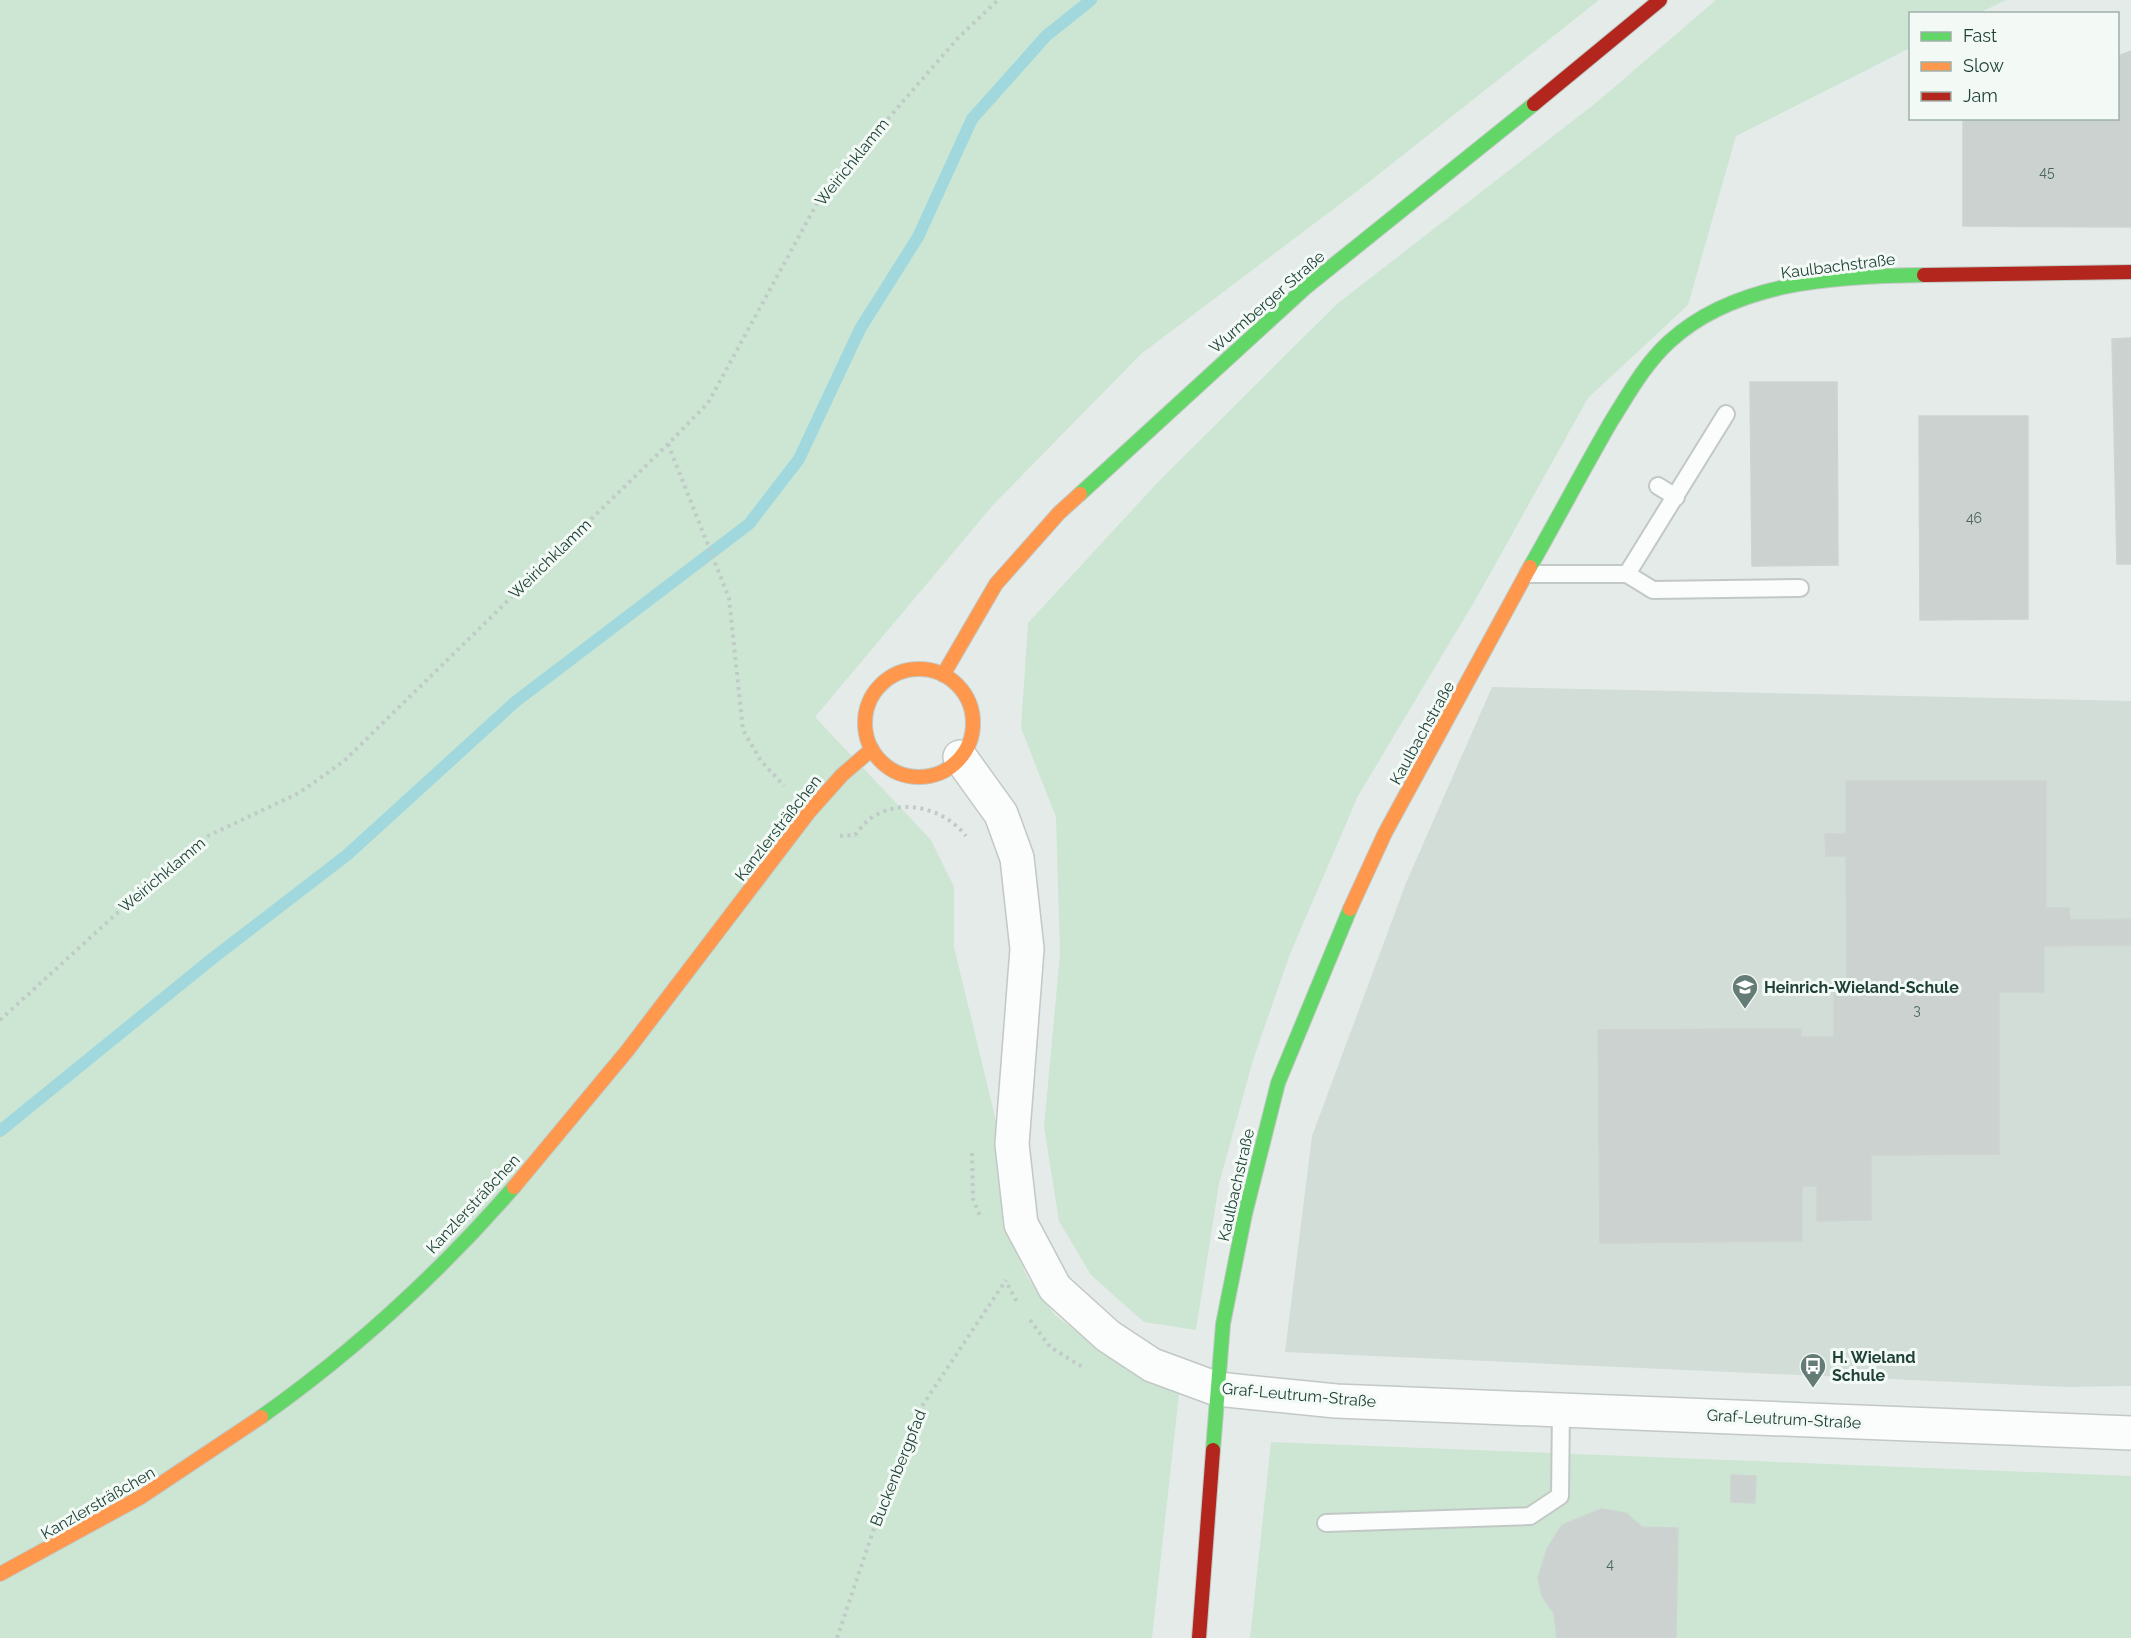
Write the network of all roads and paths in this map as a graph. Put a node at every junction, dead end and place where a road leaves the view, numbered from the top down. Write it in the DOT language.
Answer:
graph roads {
  1 [pos="998,0"];
  2 [pos="1660,0"];
  3 [pos="2131,272"];
  4 [pos="1726,414"];
  5 [pos="668,444"];
  6 [pos="1658,486"];
  7 [pos="1676,497"];
  8 [pos="1528,574"];
  9 [pos="1627,574"];
  10 [pos="1800,588"];
  11 [pos="943,675"];
  12 [pos="872,749"];
  13 [pos="960,757"];
  14 [pos="809,812"];
  15 [pos="0,1020"];
  16 [pos="1006,1280"];
  17 [pos="1217,1389"];
  18 [pos="1561,1409"];
  19 [pos="2131,1433"];
  20 [pos="1326,1523"];
  21 [pos="0,1574"];
  22 [pos="837,1638"];
  23 [pos="1199,1638"];
  1 -- 5 [label="path, Weirichklamm"];
  2 -- 11 [label="main road, Wurmberger Straße"];
  3 -- 8 [label="main road, Kaulbachstraße"];
  4 -- 7 [label="lane"];
  5 -- 14 [label="path"];
  5 -- 15 [label="path, Weirichklamm"];
  6 -- 7 [label="lane"];
  7 -- 9 [label="lane"];
  8 -- 9 [label="lane"];
  8 -- 17 [label="main road, Kaulbachstraße"];
  9 -- 10 [label="lane"];
  11 -- 12 [label="main road"];
  11 -- 13 [label="main road"];
  12 -- 13 [label="main road"];
  12 -- 14 [label="main road, Kanzlersträßchen"];
  13 -- 17 [label="street, Graf-Leutrum-Straße"];
  14 -- 21 [label="main road, Kanzlersträßchen"];
  16 -- 22 [label="path, Buckenbergpfad"];
  17 -- 18 [label="street, Graf-Leutrum-Straße"];
  17 -- 23 [label="main road, Kaulbachstraße"];
  18 -- 19 [label="street, Graf-Leutrum-Straße"];
  18 -- 20 [label="lane"];
}
